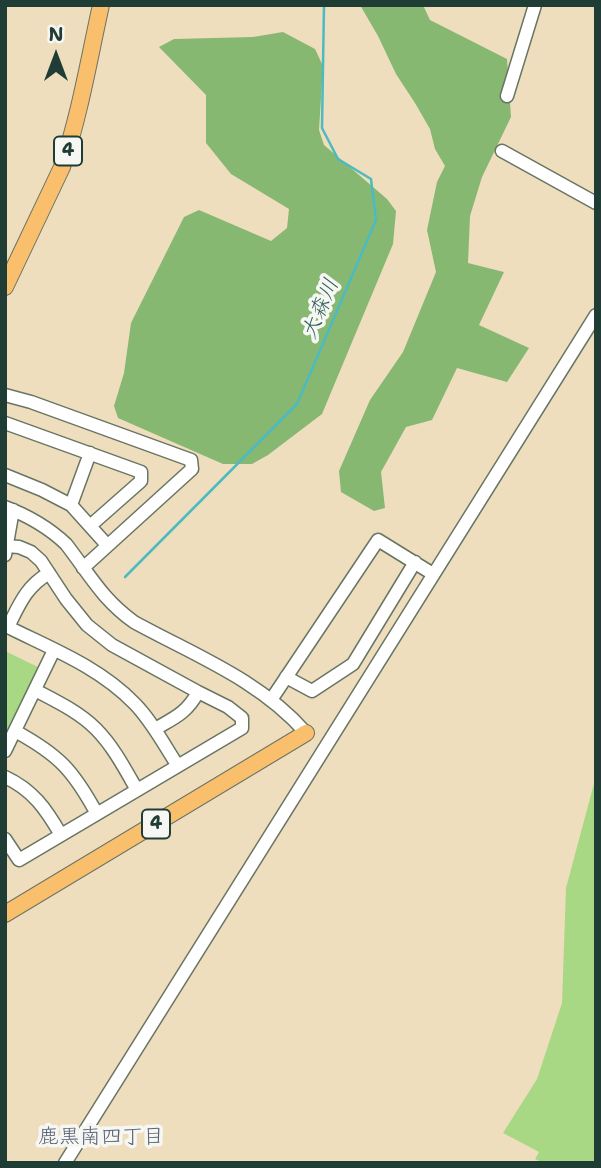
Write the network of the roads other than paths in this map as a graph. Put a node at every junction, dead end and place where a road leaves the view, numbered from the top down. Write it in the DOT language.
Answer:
graph roads {
  1 [pos="101,5"];
  2 [pos="535,5"];
  3 [pos="507,96"];
  4 [pos="502,151"];
  5 [pos="596,203"];
  6 [pos="5,287"];
  7 [pos="596,315"];
  8 [pos="5,395"];
  9 [pos="5,423"];
  10 [pos="90,453"];
  11 [pos="5,475"];
  12 [pos="71,505"];
  13 [pos="9,508"];
  14 [pos="90,526"];
  15 [pos="107,545"];
  16 [pos="6,551"];
  17 [pos="415,562"];
  18 [pos="83,568"];
  19 [pos="49,573"];
  20 [pos="433,574"];
  21 [pos="54,650"];
  22 [pos="286,677"];
  23 [pos="35,690"];
  24 [pos="198,692"];
  25 [pos="271,700"];
  26 [pos="155,729"];
  27 [pos="15,731"];
  28 [pos="306,733"];
  29 [pos="5,751"];
  30 [pos="178,766"];
  31 [pos="5,777"];
  32 [pos="138,790"];
  33 [pos="97,814"];
  34 [pos="61,835"];
  35 [pos="5,839"];
  36 [pos="7,908"];
  37 [pos="65,1163"];
  1 -- 6 [label="main road, 4"];
  2 -- 3 [label="street"];
  4 -- 5 [label="street"];
  7 -- 20 [label="street"];
  8 -- 15 [label="street"];
  9 -- 10 [label="street"];
  10 -- 12 [label="street"];
  10 -- 14 [label="street"];
  11 -- 12 [label="street"];
  12 -- 14 [label="street"];
  13 -- 16 [label="street"];
  13 -- 18 [label="street"];
  14 -- 15 [label="street"];
  15 -- 18 [label="street"];
  16 -- 19 [label="street"];
  17 -- 20 [label="street"];
  17 -- 22 [label="street"];
  17 -- 22 [label="street"];
  18 -- 25 [label="street"];
  19 -- 21 [label="street"];
  19 -- 24 [label="street"];
  20 -- 37 [label="street"];
  21 -- 23 [label="street"];
  21 -- 26 [label="street"];
  22 -- 25 [label="street"];
  23 -- 27 [label="street"];
  23 -- 32 [label="street"];
  24 -- 26 [label="street"];
  24 -- 30 [label="street"];
  25 -- 28 [label="street"];
  26 -- 30 [label="street"];
  27 -- 29 [label="street"];
  27 -- 33 [label="street"];
  28 -- 36 [label="main road, 4"];
  30 -- 32 [label="street"];
  31 -- 34 [label="street"];
  32 -- 33 [label="street"];
  33 -- 34 [label="street"];
  34 -- 35 [label="street"];
}
